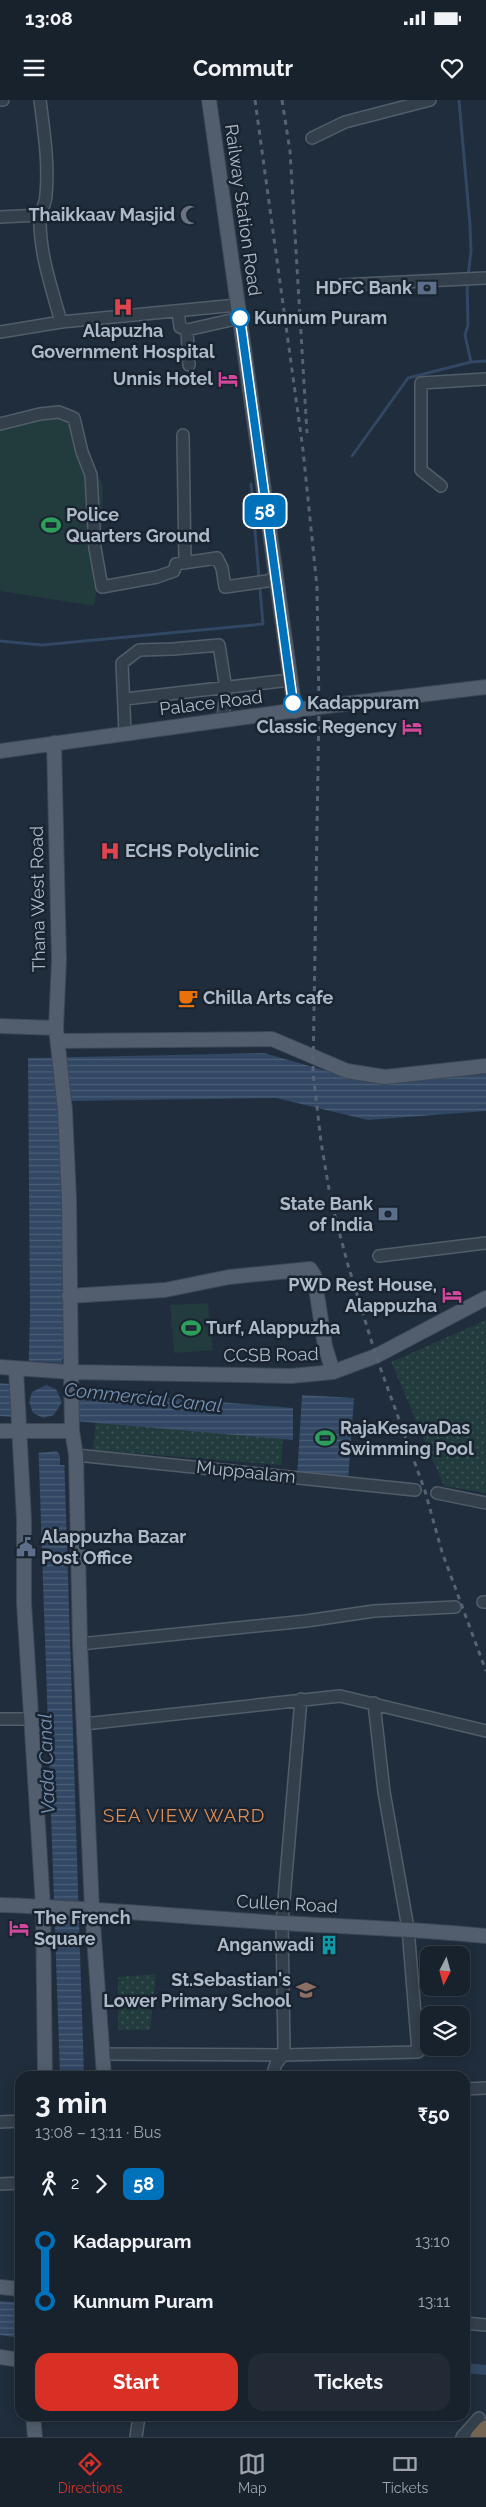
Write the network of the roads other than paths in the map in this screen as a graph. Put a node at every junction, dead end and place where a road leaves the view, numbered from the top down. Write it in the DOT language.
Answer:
graph roads {
  1 [pos="40,100"];
  2 [pos="209,100"];
  3 [pos="430,100"];
  4 [pos="415,101"];
  5 [pos="312,138"];
  6 [pos="40,215"];
  7 [pos="0,217"];
  8 [pos="486,278"];
  9 [pos="341,285"];
  10 [pos="178,311"];
  11 [pos="238,311"];
  12 [pos="61,322"];
  13 [pos="187,330"];
  14 [pos="0,332"];
  15 [pos="189,365"];
  16 [pos="486,379"];
  17 [pos="0,424"];
  18 [pos="184,435"];
  19 [pos="441,486"];
  20 [pos="185,563"];
  21 [pos="270,580"];
  22 [pos="290,680"];
  23 [pos="486,687"];
  24 [pos="226,689"];
  25 [pos="125,699"];
  26 [pos="295,711"];
  27 [pos="223,720"];
  28 [pos="125,732"];
  29 [pos="54,744"];
  30 [pos="0,751"];
  31 [pos="0,1026"];
  32 [pos="58,1041"];
  33 [pos="486,1066"];
  34 [pos="486,1243"];
  35 [pos="379,1256"];
  36 [pos="69,1296"];
  37 [pos="486,1298"];
  38 [pos="0,1367"];
  39 [pos="22,1369"];
  40 [pos="69,1372"];
  41 [pos="333,1372"];
  42 [pos="70,1428"];
  43 [pos="0,1431"];
  44 [pos="25,1432"];
  45 [pos="76,1455"];
  46 [pos="415,1490"];
  47 [pos="437,1493"];
  48 [pos="486,1503"];
  49 [pos="455,1608"];
  50 [pos="80,1644"];
  51 [pos="301,1699"];
  52 [pos="374,1703"];
  53 [pos="0,1719"];
  54 [pos="31,1719"];
  55 [pos="84,1724"];
  56 [pos="486,1731"];
  57 [pos="0,1905"];
  58 [pos="44,1906"];
  59 [pos="89,1909"];
  60 [pos="282,1923"];
  61 [pos="408,1928"];
  62 [pos="486,1936"];
  63 [pos="103,2054"];
  64 [pos="283,2055"];
  65 [pos="45,2071"];
  66 [pos="104,2071"];
  67 [pos="274,2071"];
  68 [pos="486,2088"];
  69 [pos="470,2089"];
  70 [pos="15,2121"];
  71 [pos="0,2122"];
  72 [pos="15,2183"];
  73 [pos="0,2184"];
  74 [pos="0,2287"];
  75 [pos="15,2288"];
  76 [pos="470,2323"];
  77 [pos="486,2325"];
  78 [pos="0,2358"];
  79 [pos="15,2360"];
  80 [pos="470,2417"];
  81 [pos="34,2421"];
  82 [pos="138,2421"];
  83 [pos="484,2421"];
  84 [pos="36,2437"];
  85 [pos="136,2437"];
  86 [pos="462,2437"];
  87 [pos="478,2437"];
  1 -- 6 [label="street"];
  2 -- 11 [label="main road, Railway Station Road"];
  3 -- 4 [label="street"];
  4 -- 5 [label="street"];
  6 -- 7 [label="street"];
  6 -- 12 [label="street"];
  8 -- 9 [label="street"];
  10 -- 11 [label="street"];
  10 -- 12 [label="street"];
  10 -- 13 [label="street"];
  11 -- 13 [label="street"];
  11 -- 21 [label="main road, Railway Station Road"];
  12 -- 14 [label="street"];
  13 -- 15 [label="street"];
  16 -- 19 [label="street"];
  17 -- 20 [label="street"];
  18 -- 20 [label="street"];
  20 -- 21 [label="street"];
  21 -- 22 [label="main road, Railway Station Road"];
  22 -- 24 [label="street"];
  22 -- 26 [label="main road, Railway Station Road"];
  23 -- 26 [label="main road, Palace Road"];
  24 -- 25 [label="street"];
  24 -- 25 [label="street"];
  24 -- 27 [label="street"];
  25 -- 28 [label="street"];
  26 -- 27 [label="main road, Palace Road"];
  27 -- 28 [label="main road, Palace Road"];
  28 -- 29 [label="main road, Palace Road"];
  29 -- 30 [label="main road, Palace Road"];
  29 -- 32 [label="main road, Thana West Road"];
  31 -- 32 [label="main road"];
  32 -- 33 [label="main road"];
  32 -- 36 [label="main road, Thana West Road"];
  34 -- 35 [label="street"];
  36 -- 40 [label="main road"];
  36 -- 41 [label="main road"];
  37 -- 41 [label="main road, CCSB Road"];
  38 -- 39 [label="main road"];
  39 -- 40 [label="main road, CCSB Road"];
  39 -- 44 [label="main road"];
  40 -- 41 [label="main road, CCSB Road"];
  40 -- 42 [label="main road"];
  42 -- 44 [label="main road"];
  42 -- 45 [label="main road"];
  43 -- 44 [label="main road"];
  44 -- 54 [label="main road"];
  45 -- 46 [label="street, Muppaalam"];
  45 -- 50 [label="main road"];
  47 -- 48 [label="street"];
  49 -- 50 [label="street"];
  50 -- 55 [label="main road"];
  51 -- 52 [label="street"];
  51 -- 55 [label="street"];
  51 -- 60 [label="street"];
  52 -- 56 [label="street"];
  52 -- 61 [label="street"];
  53 -- 54 [label="street"];
  54 -- 58 [label="main road"];
  55 -- 59 [label="main road"];
  57 -- 58 [label="main road"];
  58 -- 59 [label="main road, Cullen Road"];
  58 -- 65 [label="main road"];
  59 -- 60 [label="main road, Cullen Road"];
  59 -- 63 [label="main road"];
  60 -- 61 [label="main road, Cullen Road"];
  60 -- 64 [label="street"];
  61 -- 62 [label="main road, Cullen Road"];
  61 -- 64 [label="street"];
  63 -- 64 [label="street"];
  63 -- 66 [label="main road"];
  64 -- 67 [label="street"];
  68 -- 69 [label="street"];
  70 -- 71 [label="street"];
  72 -- 73 [label="street"];
  74 -- 75 [label="main road"];
  76 -- 77 [label="street"];
  78 -- 79 [label="main road"];
  80 -- 83 [label="street"];
  81 -- 84 [label="main road"];
  82 -- 85 [label="street"];
  83 -- 86 [label="street"];
  83 -- 87 [label="highway"];
}
